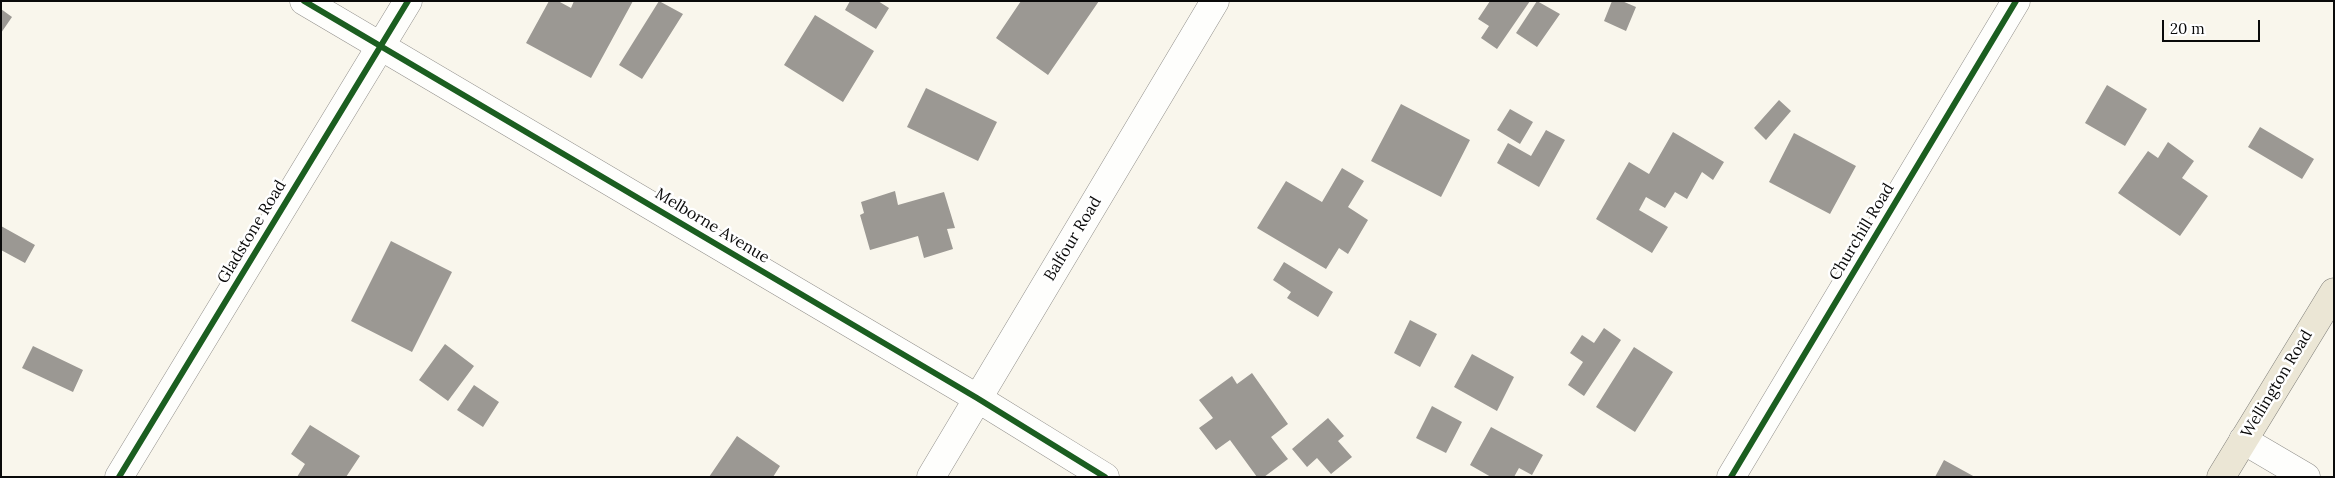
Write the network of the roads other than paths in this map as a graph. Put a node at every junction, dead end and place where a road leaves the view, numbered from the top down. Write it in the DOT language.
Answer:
graph roads {
  1 [pos="304,1"];
  2 [pos="408,1"];
  3 [pos="1215,1"];
  4 [pos="2016,1"];
  5 [pos="380,47"];
  6 [pos="2334,292"];
  7 [pos="977,398"];
  8 [pos="2243,440"];
  9 [pos="119,477"];
  10 [pos="931,477"];
  11 [pos="1105,477"];
  12 [pos="1731,477"];
  13 [pos="2221,477"];
  14 [pos="2306,477"];
  1 -- 5 [label="street, Melborne Avenue"];
  2 -- 5 [label="street, Gladstone Road"];
  3 -- 7 [label="street, Balfour Road"];
  4 -- 12 [label="street, Churchill Road"];
  5 -- 7 [label="street, Melborne Avenue"];
  5 -- 9 [label="street, Gladstone Road"];
  6 -- 8 [label="main road, Wellington Road"];
  7 -- 10 [label="street, Balfour Road"];
  7 -- 11 [label="street, Melborne Avenue"];
  8 -- 13 [label="main road, Wellington Road"];
  8 -- 14 [label="street"];
}
